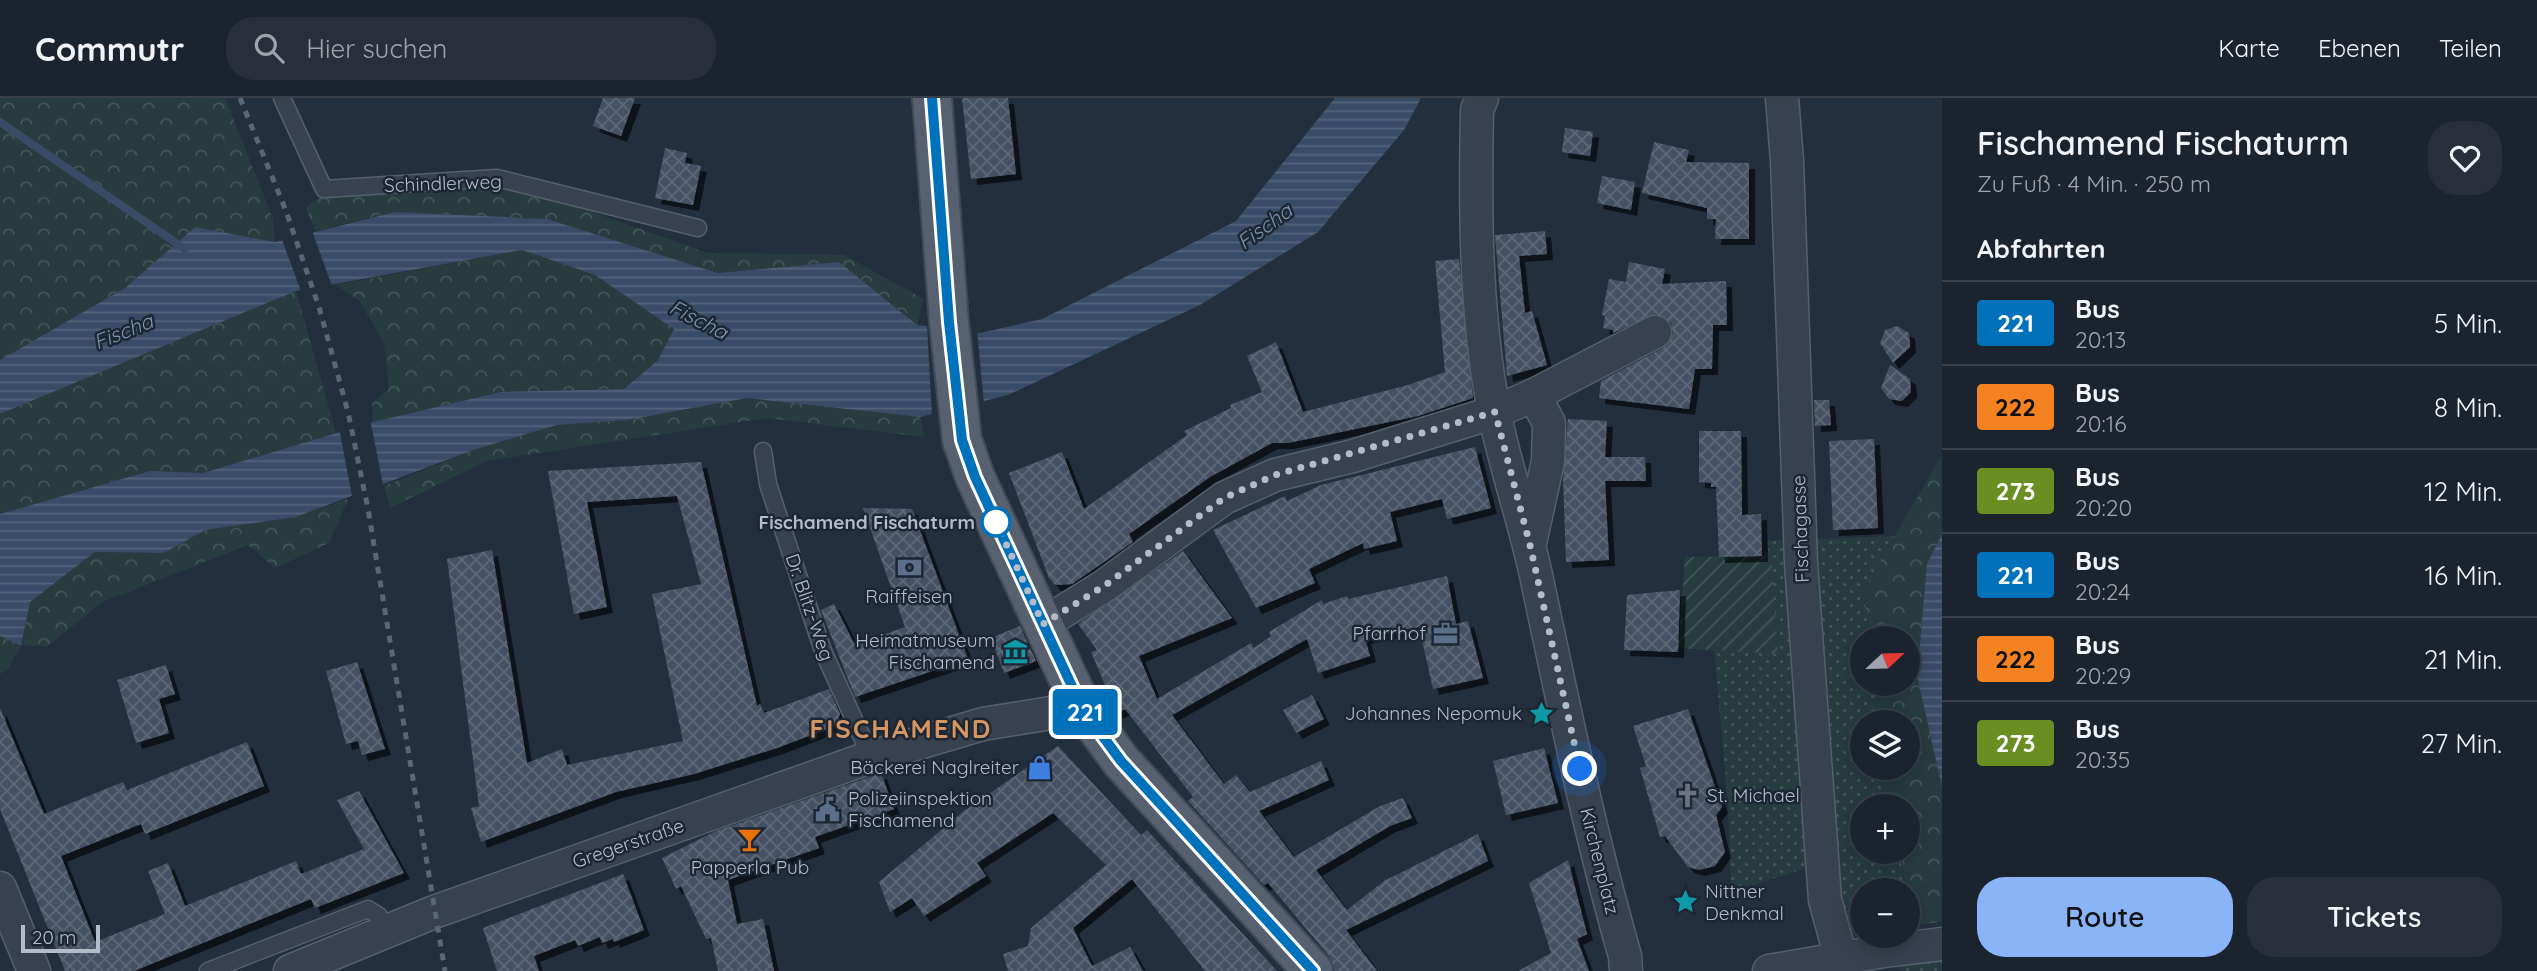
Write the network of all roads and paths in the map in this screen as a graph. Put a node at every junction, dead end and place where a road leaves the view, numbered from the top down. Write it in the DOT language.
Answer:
graph roads {
  1 [pos="282,98"];
  2 [pos="932,98"];
  3 [pos="1482,98"];
  4 [pos="1782,98"];
  5 [pos="698,228"];
  6 [pos="1655,332"];
  7 [pos="1534,395"];
  8 [pos="1495,412"];
  9 [pos="763,452"];
  10 [pos="1530,545"];
  11 [pos="1043,624"];
  12 [pos="1082,708"];
  13 [pos="872,757"];
  14 [pos="0,888"];
  15 [pos="386,932"];
  16 [pos="1942,944"];
  17 [pos="1840,958"];
  18 [pos="1884,961"];
  19 [pos="34,971"];
  20 [pos="208,971"];
  21 [pos="290,971"];
  22 [pos="1313,971"];
  23 [pos="1626,971"];
  24 [pos="1769,971"];
  1 -- 5 [label="lane, Schindlerweg"];
  2 -- 11 [label="main road"];
  3 -- 8 [label="street"];
  4 -- 17 [label="street, Fischagasse"];
  6 -- 7 [label="street"];
  7 -- 8 [label="street"];
  7 -- 10 [label="street, Kirchenplatz"];
  8 -- 10 [label="street, Kirchenplatz"];
  8 -- 11 [label="street"];
  9 -- 13 [label="lane, Dr. Blitz-Weg"];
  10 -- 23 [label="street, Kirchenplatz"];
  11 -- 12 [label="main road"];
  12 -- 13 [label="street, Gregerstraße"];
  12 -- 22 [label="main road"];
  13 -- 15 [label="street, Gregerstraße"];
  14 -- 19 [label="street"];
  15 -- 20 [label="lane"];
  15 -- 21 [label="street, Gregerstraße"];
  16 -- 18 [label="street"];
  17 -- 18 [label="street"];
  17 -- 24 [label="street"];
}
